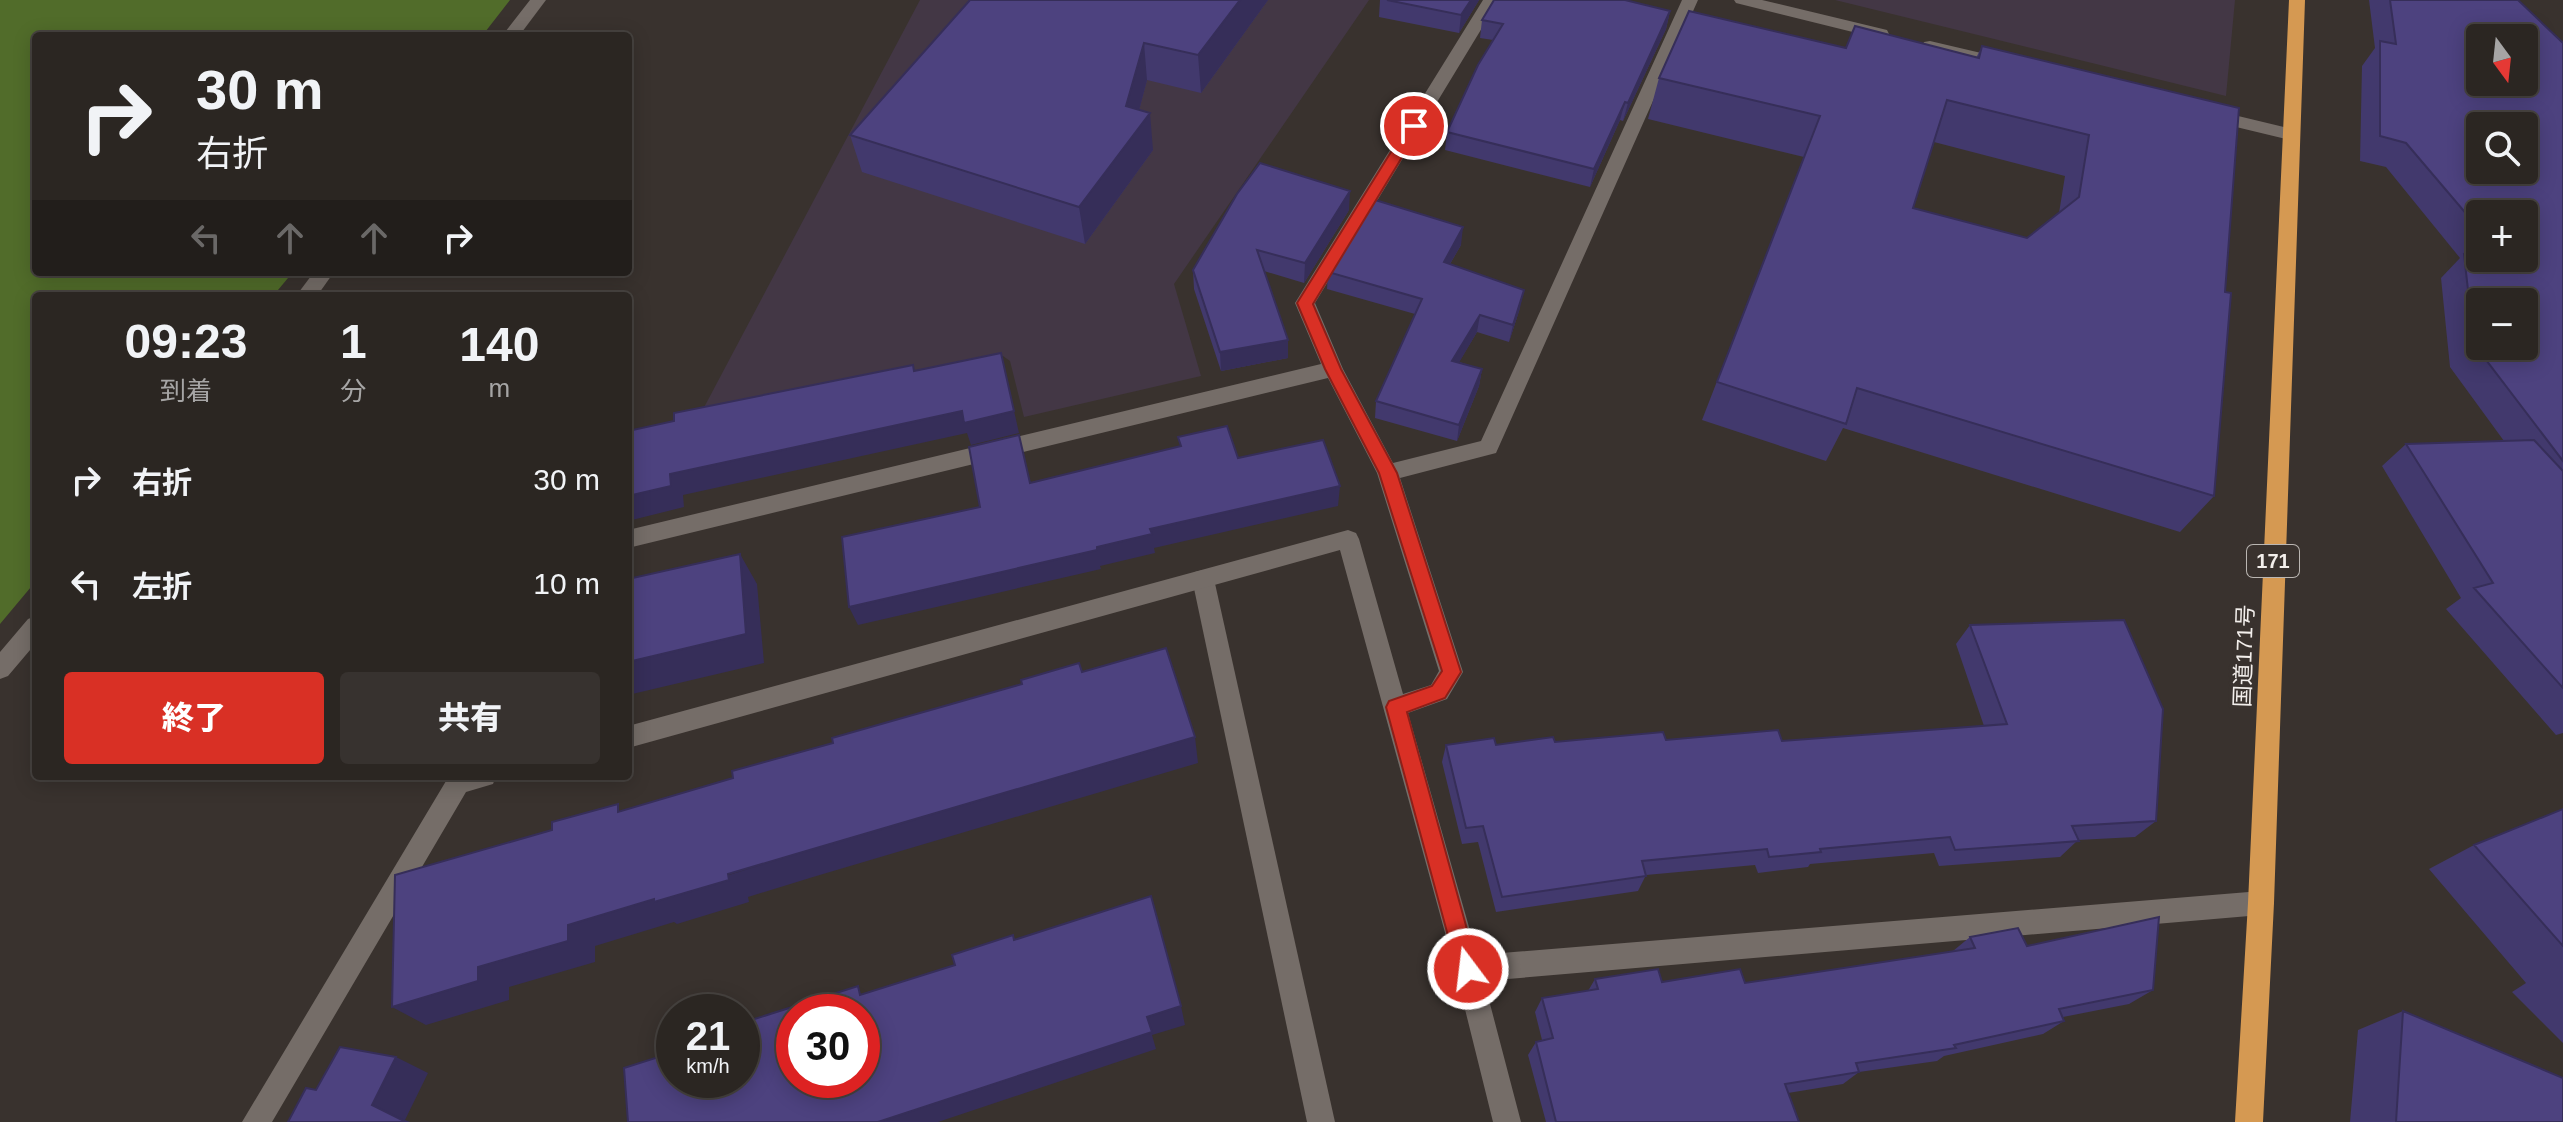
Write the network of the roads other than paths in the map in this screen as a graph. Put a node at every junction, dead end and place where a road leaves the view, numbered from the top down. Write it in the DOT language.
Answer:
graph roads {
  1 [pos="538,0"];
  2 [pos="1491,0"];
  3 [pos="1690,0"];
  4 [pos="1742,0"];
  5 [pos="2297,0"];
  6 [pos="513,32"];
  7 [pos="2016,67"];
  8 [pos="2198,112"];
  9 [pos="2290,134"];
  10 [pos="322,276"];
  11 [pos="309,292"];
  12 [pos="1333,369"];
  13 [pos="1388,473"];
  14 [pos="632,538"];
  15 [pos="1203,579"];
  16 [pos="32,631"];
  17 [pos="0,669"];
  18 [pos="1396,707"];
  19 [pos="632,736"];
  20 [pos="469,780"];
  21 [pos="2261,903"];
  22 [pos="1468,969"];
  23 [pos="256,1122"];
  24 [pos="1321,1122"];
  25 [pos="1507,1122"];
  26 [pos="2249,1122"];
  1 -- 6 [label="street"];
  2 -- 12 [label="street"];
  3 -- 13 [label="street"];
  4 -- 7 [label="street"];
  5 -- 9 [label="highway, 国道171号 / 171"];
  8 -- 9 [label="street"];
  9 -- 21 [label="highway, 国道171号 / 171"];
  10 -- 11 [label="street"];
  12 -- 13 [label="street"];
  12 -- 14 [label="street"];
  13 -- 18 [label="street"];
  15 -- 18 [label="street"];
  15 -- 19 [label="street"];
  15 -- 24 [label="street"];
  16 -- 17 [label="street"];
  18 -- 22 [label="street"];
  20 -- 23 [label="street"];
  21 -- 22 [label="street"];
  21 -- 26 [label="highway, 国道171号 / 171"];
  22 -- 25 [label="street"];
}
